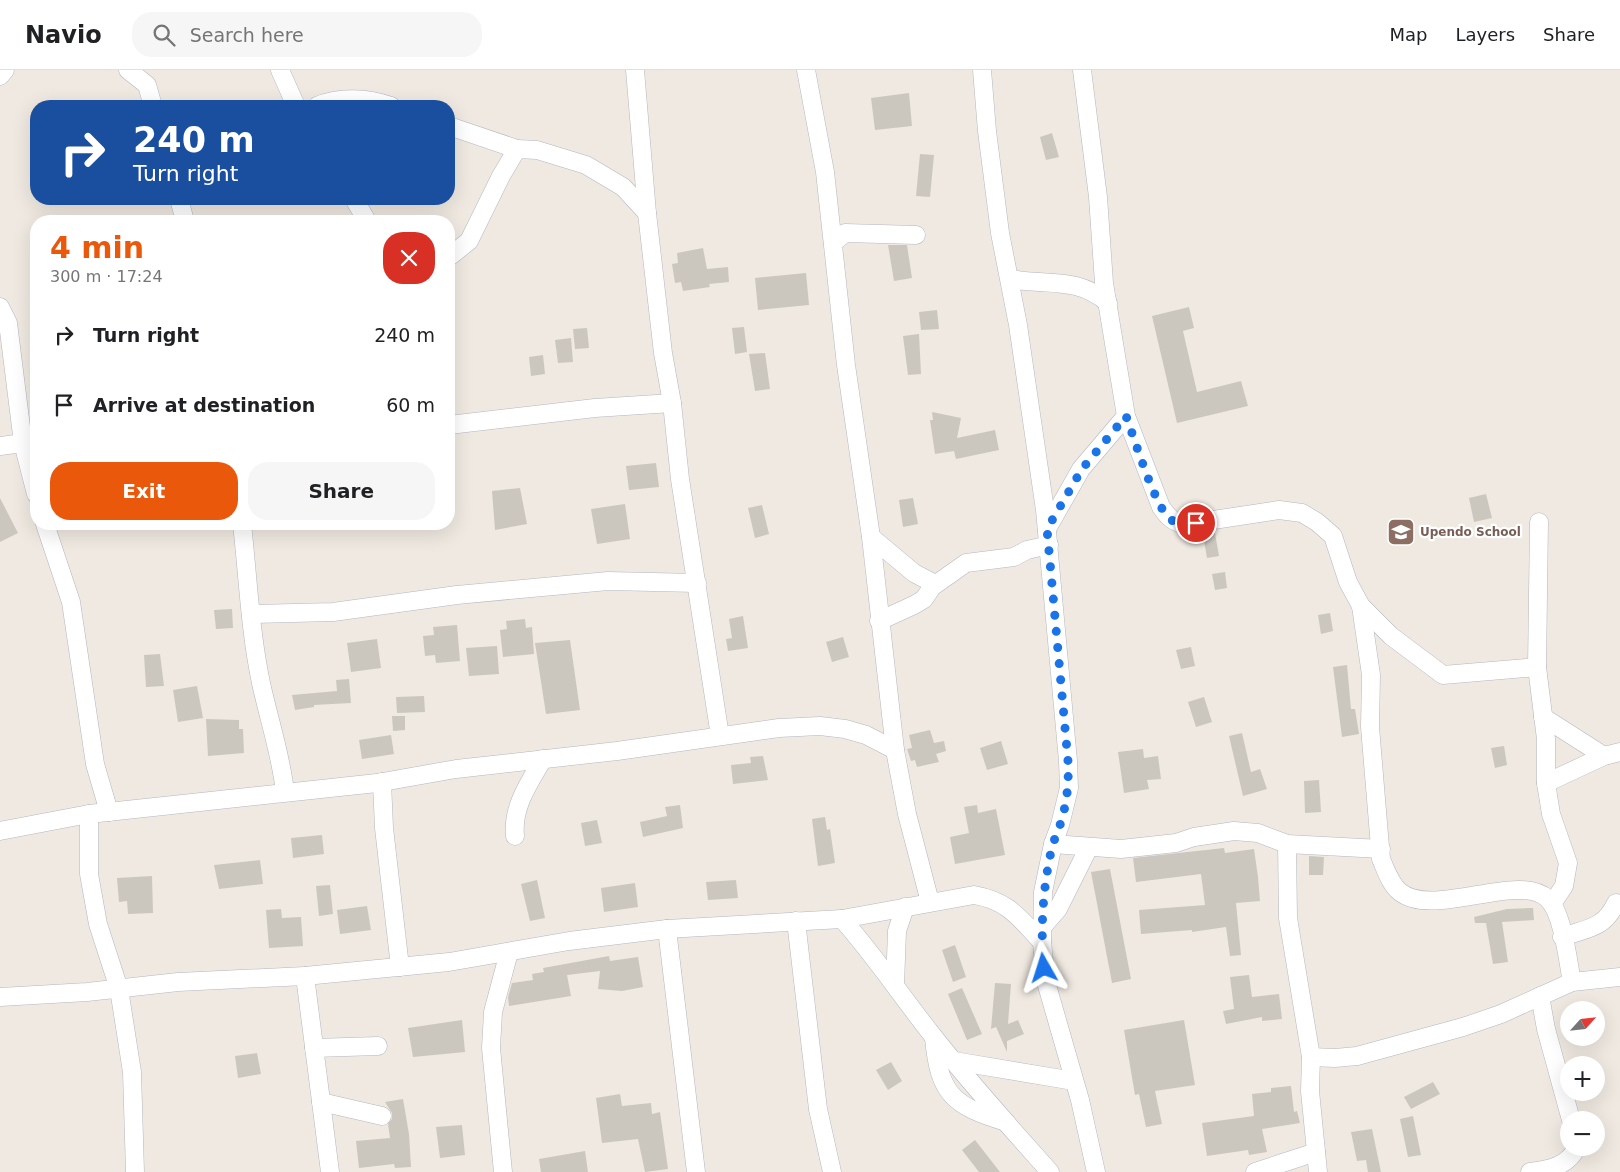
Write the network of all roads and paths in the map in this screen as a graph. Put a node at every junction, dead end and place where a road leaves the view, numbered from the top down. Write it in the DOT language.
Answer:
graph roads {
  1 [pos="5,70"];
  2 [pos="128,70"];
  3 [pos="280,70"];
  4 [pos="635,70"];
  5 [pos="806,70"];
  6 [pos="982,70"];
  7 [pos="1082,70"];
  8 [pos="0,76"];
  9 [pos="151,100"];
  10 [pos="293,100"];
  11 [pos="336,100"];
  12 [pos="357,100"];
  13 [pos="455,128"];
  14 [pos="517,149"];
  15 [pos="647,214"];
  16 [pos="916,235"];
  17 [pos="833,243"];
  18 [pos="455,253"];
  19 [pos="1011,279"];
  20 [pos="1108,303"];
  21 [pos="0,307"];
  22 [pos="672,403"];
  23 [pos="1126,416"];
  24 [pos="455,425"];
  25 [pos="23,443"];
  26 [pos="0,446"];
  27 [pos="30,470"];
  28 [pos="1539,522"];
  29 [pos="47,530"];
  30 [pos="243,530"];
  31 [pos="871,537"];
  32 [pos="1048,537"];
  33 [pos="696,584"];
  34 [pos="935,584"];
  35 [pos="1361,606"];
  36 [pos="251,614"];
  37 [pos="879,621"];
  38 [pos="1537,667"];
  39 [pos="1543,717"];
  40 [pos="720,736"];
  41 [pos="895,750"];
  42 [pos="1612,754"];
  43 [pos="543,759"];
  44 [pos="382,782"];
  45 [pos="1546,783"];
  46 [pos="285,792"];
  47 [pos="109,812"];
  48 [pos="89,814"];
  49 [pos="0,831"];
  50 [pos="515,836"];
  51 [pos="1053,844"];
  52 [pos="1288,844"];
  53 [pos="1089,847"];
  54 [pos="1381,849"];
  55 [pos="930,902"];
  56 [pos="1616,903"];
  57 [pos="1552,904"];
  58 [pos="905,907"];
  59 [pos="842,919"];
  60 [pos="796,921"];
  61 [pos="667,929"];
  62 [pos="1043,933"];
  63 [pos="1562,938"];
  64 [pos="509,952"];
  65 [pos="400,967"];
  66 [pos="305,976"];
  67 [pos="1620,977"];
  68 [pos="1572,982"];
  69 [pos="895,985"];
  70 [pos="119,989"];
  71 [pos="1540,996"];
  72 [pos="0,997"];
  73 [pos="934,1038"];
  74 [pos="378,1046"];
  75 [pos="314,1048"];
  76 [pos="1312,1057"];
  77 [pos="954,1061"];
  78 [pos="1074,1081"];
  79 [pos="321,1102"];
  80 [pos="1569,1111"];
  81 [pos="382,1116"];
  82 [pos="1006,1122"];
  83 [pos="1316,1152"];
  84 [pos="1570,1156"];
  85 [pos="135,1172"];
  86 [pos="330,1172"];
  87 [pos="503,1172"];
  88 [pos="696,1172"];
  89 [pos="832,1172"];
  90 [pos="1050,1172"];
  91 [pos="1096,1172"];
  92 [pos="1255,1172"];
  93 [pos="1318,1172"];
  94 [pos="1530,1172"];
  1 -- 8 [label="street"];
  2 -- 9 [label="street"];
  3 -- 10 [label="street"];
  4 -- 15 [label="street"];
  5 -- 17 [label="street"];
  6 -- 19 [label="street"];
  7 -- 20 [label="street"];
  11 -- 12 [label="street"];
  13 -- 14 [label="street"];
  14 -- 15 [label="street"];
  14 -- 18 [label="street"];
  15 -- 22 [label="street"];
  16 -- 17 [label="street"];
  17 -- 31 [label="street"];
  19 -- 20 [label="street"];
  19 -- 32 [label="street"];
  20 -- 23 [label="street"];
  21 -- 25 [label="street"];
  22 -- 24 [label="street"];
  22 -- 33 [label="street"];
  23 -- 32 [label="street"];
  23 -- 35 [label="street"];
  25 -- 26 [label="street"];
  25 -- 27 [label="street"];
  28 -- 38 [label="street"];
  29 -- 47 [label="street"];
  30 -- 36 [label="street"];
  31 -- 34 [label="street"];
  31 -- 37 [label="street"];
  32 -- 34 [label="street"];
  32 -- 51 [label="street"];
  33 -- 36 [label="street"];
  33 -- 40 [label="street"];
  34 -- 37 [label="street"];
  35 -- 38 [label="street"];
  35 -- 54 [label="street"];
  36 -- 46 [label="street"];
  37 -- 41 [label="street"];
  38 -- 39 [label="street"];
  39 -- 42 [label="street"];
  39 -- 45 [label="street"];
  40 -- 41 [label="street"];
  40 -- 43 [label="street"];
  41 -- 55 [label="street"];
  42 -- 45 [label="street"];
  43 -- 44 [label="street"];
  43 -- 50 [label="street"];
  44 -- 46 [label="street"];
  44 -- 65 [label="street"];
  45 -- 57 [label="street"];
  46 -- 47 [label="street"];
  47 -- 48 [label="street"];
  48 -- 49 [label="street"];
  48 -- 70 [label="street"];
  51 -- 53 [label="street"];
  51 -- 62 [label="street"];
  52 -- 53 [label="street"];
  52 -- 54 [label="street"];
  52 -- 76 [label="street"];
  53 -- 62 [label="street"];
  54 -- 57 [label="street"];
  55 -- 58 [label="street"];
  55 -- 62 [label="street"];
  56 -- 63 [label="street"];
  57 -- 63 [label="street"];
  58 -- 59 [label="street"];
  58 -- 69 [label="street"];
  59 -- 60 [label="street"];
  59 -- 69 [label="street"];
  60 -- 61 [label="street"];
  60 -- 89 [label="street"];
  61 -- 64 [label="street"];
  61 -- 88 [label="street"];
  62 -- 78 [label="street"];
  63 -- 68 [label="street"];
  64 -- 65 [label="street"];
  64 -- 87 [label="street"];
  65 -- 66 [label="street"];
  66 -- 70 [label="street"];
  66 -- 75 [label="street"];
  67 -- 68 [label="street"];
  68 -- 71 [label="street"];
  69 -- 73 [label="street"];
  70 -- 72 [label="street"];
  70 -- 85 [label="street"];
  71 -- 76 [label="street"];
  71 -- 80 [label="street"];
  73 -- 77 [label="street"];
  73 -- 82 [label="street"];
  74 -- 75 [label="street"];
  75 -- 79 [label="street"];
  76 -- 83 [label="street"];
  77 -- 78 [label="street"];
  77 -- 82 [label="street"];
  78 -- 91 [label="street"];
  79 -- 81 [label="street"];
  79 -- 86 [label="street"];
  82 -- 90 [label="street"];
  83 -- 92 [label="street"];
  83 -- 93 [label="street"];
  84 -- 94 [label="street"];
}
